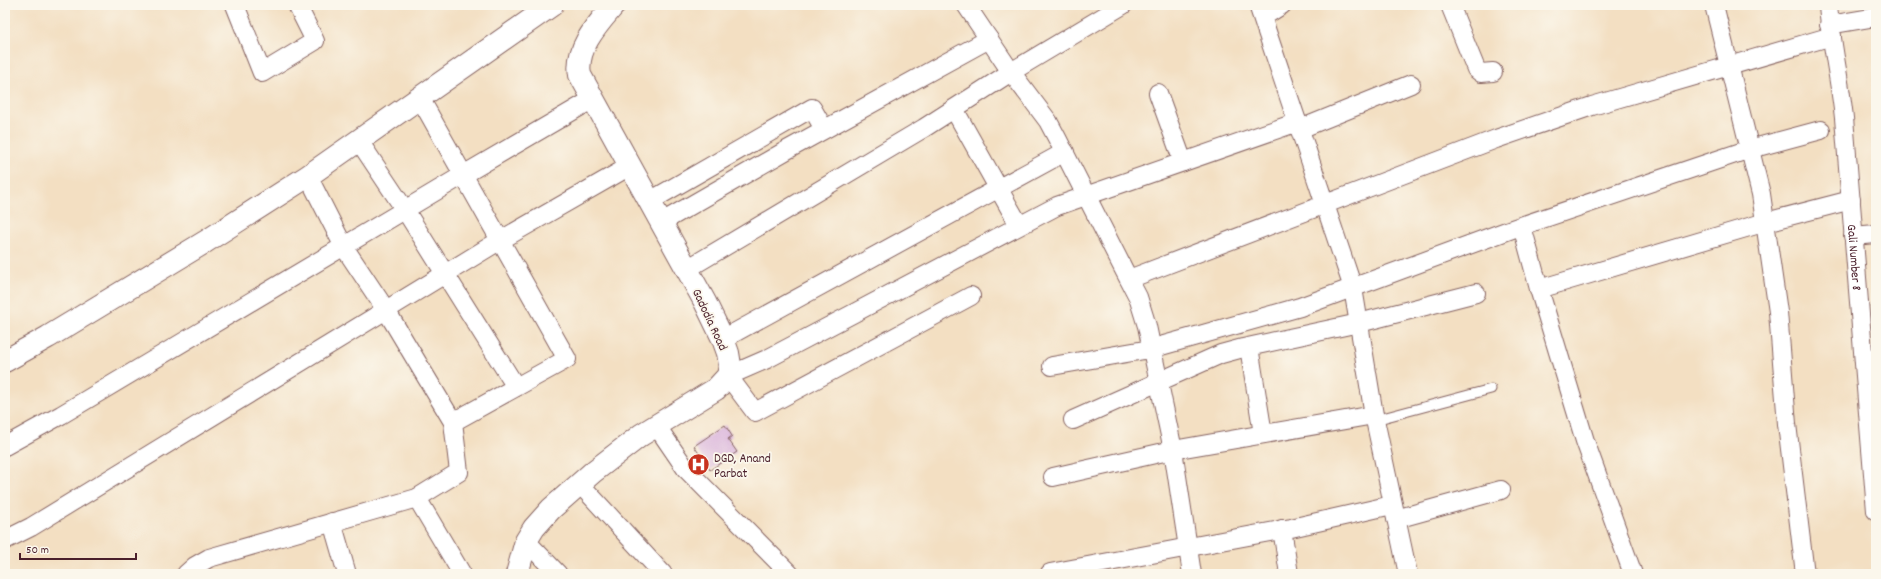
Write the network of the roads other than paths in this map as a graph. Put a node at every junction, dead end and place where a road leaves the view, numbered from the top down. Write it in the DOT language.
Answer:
graph roads {
  1 [pos="234,5"];
  2 [pos="297,5"];
  3 [pos="552,5"];
  4 [pos="614,5"];
  5 [pos="1123,5"];
  6 [pos="1282,5"];
  7 [pos="1450,5"];
  8 [pos="1714,5"];
  9 [pos="1828,5"];
  10 [pos="969,6"];
  11 [pos="1261,11"];
  12 [pos="1876,17"];
  13 [pos="1831,30"];
  14 [pos="989,40"];
  15 [pos="1729,65"];
  16 [pos="1011,72"];
  17 [pos="1493,72"];
  18 [pos="1411,84"];
  19 [pos="1158,93"];
  20 [pos="420,98"];
  21 [pos="594,100"];
  22 [pos="954,109"];
  23 [pos="1299,126"];
  24 [pos="824,129"];
  25 [pos="1822,130"];
  26 [pos="359,141"];
  27 [pos="1750,150"];
  28 [pos="1065,152"];
  29 [pos="1183,162"];
  30 [pos="630,166"];
  31 [pos="465,174"];
  32 [pos="308,176"];
  33 [pos="998,188"];
  34 [pos="1087,194"];
  35 [pos="1851,200"];
  36 [pos="650,201"];
  37 [pos="1326,205"];
  38 [pos="405,210"];
  39 [pos="662,222"];
  40 [pos="1766,222"];
  41 [pos="1019,225"];
  42 [pos="1522,226"];
  43 [pos="1876,234"];
  44 [pos="1853,236"];
  45 [pos="501,240"];
  46 [pos="344,247"];
  47 [pos="687,269"];
  48 [pos="444,274"];
  49 [pos="1129,279"];
  50 [pos="1353,288"];
  51 [pos="1538,289"];
  52 [pos="1476,293"];
  53 [pos="971,296"];
  54 [pos="1868,306"];
  55 [pos="386,310"];
  56 [pos="1359,323"];
  57 [pos="722,339"];
  58 [pos="1249,347"];
  59 [pos="1150,349"];
  60 [pos="5,361"];
  61 [pos="1052,366"];
  62 [pos="728,376"];
  63 [pos="1158,382"];
  64 [pos="516,387"];
  65 [pos="1491,389"];
  66 [pos="1375,417"];
  67 [pos="1073,420"];
  68 [pos="453,422"];
  69 [pos="656,425"];
  70 [pos="1263,434"];
  71 [pos="5,446"];
  72 [pos="1173,450"];
  73 [pos="1874,461"];
  74 [pos="1053,477"];
  75 [pos="579,483"];
  76 [pos="1501,490"];
  77 [pos="417,498"];
  78 [pos="1876,511"];
  79 [pos="1394,512"];
  80 [pos="332,522"];
  81 [pos="1282,529"];
  82 [pos="5,540"];
  83 [pos="526,541"];
  84 [pos="1187,546"];
  85 [pos="1050,573"];
  86 [pos="186,574"];
  87 [pos="347,574"];
  88 [pos="462,574"];
  89 [pos="517,574"];
  90 [pos="558,574"];
  91 [pos="663,574"];
  92 [pos="790,574"];
  93 [pos="1192,574"];
  94 [pos="1289,574"];
  95 [pos="1408,574"];
  96 [pos="1633,574"];
  97 [pos="1804,574"];
  1 -- 2 [label="street"];
  3 -- 20 [label="street"];
  4 -- 21 [label="street, Gadodia Road"];
  5 -- 16 [label="street"];
  6 -- 11 [label="street"];
  7 -- 17 [label="street"];
  8 -- 15 [label="street"];
  9 -- 13 [label="street, Gali Number 8"];
  10 -- 14 [label="street"];
  11 -- 23 [label="street"];
  12 -- 13 [label="street"];
  13 -- 15 [label="street"];
  13 -- 35 [label="street, Gali Number 8"];
  14 -- 16 [label="street"];
  14 -- 24 [label="street"];
  15 -- 27 [label="street"];
  15 -- 37 [label="street"];
  16 -- 22 [label="street"];
  16 -- 28 [label="street"];
  18 -- 23 [label="street"];
  19 -- 29 [label="street"];
  20 -- 26 [label="street"];
  20 -- 31 [label="street"];
  21 -- 30 [label="street, Gadodia Road"];
  21 -- 31 [label="street"];
  22 -- 33 [label="street"];
  22 -- 47 [label="street"];
  23 -- 29 [label="street"];
  23 -- 37 [label="street"];
  24 -- 36 [label="street"];
  24 -- 39 [label="street"];
  25 -- 27 [label="street"];
  26 -- 32 [label="street"];
  26 -- 38 [label="street"];
  27 -- 40 [label="street"];
  27 -- 42 [label="street"];
  28 -- 33 [label="street"];
  28 -- 34 [label="street"];
  29 -- 34 [label="street"];
  30 -- 36 [label="street, Gadodia Road"];
  30 -- 45 [label="street"];
  31 -- 38 [label="street"];
  31 -- 45 [label="street"];
  32 -- 46 [label="street"];
  32 -- 60 [label="street"];
  33 -- 41 [label="street"];
  33 -- 57 [label="street"];
  34 -- 41 [label="street"];
  34 -- 49 [label="street"];
  35 -- 40 [label="street"];
  35 -- 44 [label="street, Gali Number 8"];
  36 -- 39 [label="street, Gadodia Road"];
  37 -- 49 [label="street"];
  37 -- 50 [label="street"];
  38 -- 46 [label="street"];
  38 -- 48 [label="street"];
  39 -- 47 [label="street, Gadodia Road"];
  40 -- 51 [label="street"];
  40 -- 97 [label="street"];
  41 -- 62 [label="street"];
  42 -- 50 [label="street"];
  42 -- 51 [label="street"];
  43 -- 44 [label="street"];
  44 -- 54 [label="street, Gali Number 8"];
  45 -- 48 [label="street"];
  45 -- 64 [label="street"];
  46 -- 55 [label="street"];
  46 -- 71 [label="street"];
  47 -- 57 [label="street, Gadodia Road"];
  48 -- 55 [label="street"];
  48 -- 64 [label="street"];
  49 -- 59 [label="street"];
  50 -- 56 [label="street"];
  50 -- 59 [label="street"];
  51 -- 96 [label="street"];
  52 -- 56 [label="street"];
  53 -- 62 [label="street"];
  54 -- 73 [label="street, Gali Number 8"];
  55 -- 68 [label="street"];
  55 -- 82 [label="street"];
  56 -- 58 [label="street"];
  56 -- 66 [label="street"];
  57 -- 62 [label="street, Gadodia Road"];
  58 -- 63 [label="street"];
  58 -- 70 [label="street"];
  59 -- 61 [label="street"];
  59 -- 63 [label="street"];
  62 -- 69 [label="street"];
  63 -- 67 [label="street"];
  63 -- 72 [label="street"];
  64 -- 68 [label="street"];
  65 -- 66 [label="lane"];
  66 -- 70 [label="street"];
  66 -- 79 [label="street"];
  68 -- 77 [label="street"];
  69 -- 75 [label="street"];
  69 -- 92 [label="street"];
  70 -- 72 [label="street"];
  72 -- 74 [label="street"];
  72 -- 84 [label="street"];
  73 -- 78 [label="street, Gali Number 8"];
  75 -- 83 [label="street"];
  75 -- 91 [label="street"];
  76 -- 79 [label="street"];
  77 -- 80 [label="street"];
  77 -- 88 [label="street"];
  79 -- 81 [label="street"];
  79 -- 95 [label="street"];
  80 -- 86 [label="street"];
  80 -- 87 [label="street"];
  81 -- 84 [label="street"];
  81 -- 94 [label="street"];
  83 -- 89 [label="street"];
  83 -- 90 [label="street"];
  84 -- 85 [label="street"];
  84 -- 93 [label="street"];
}
